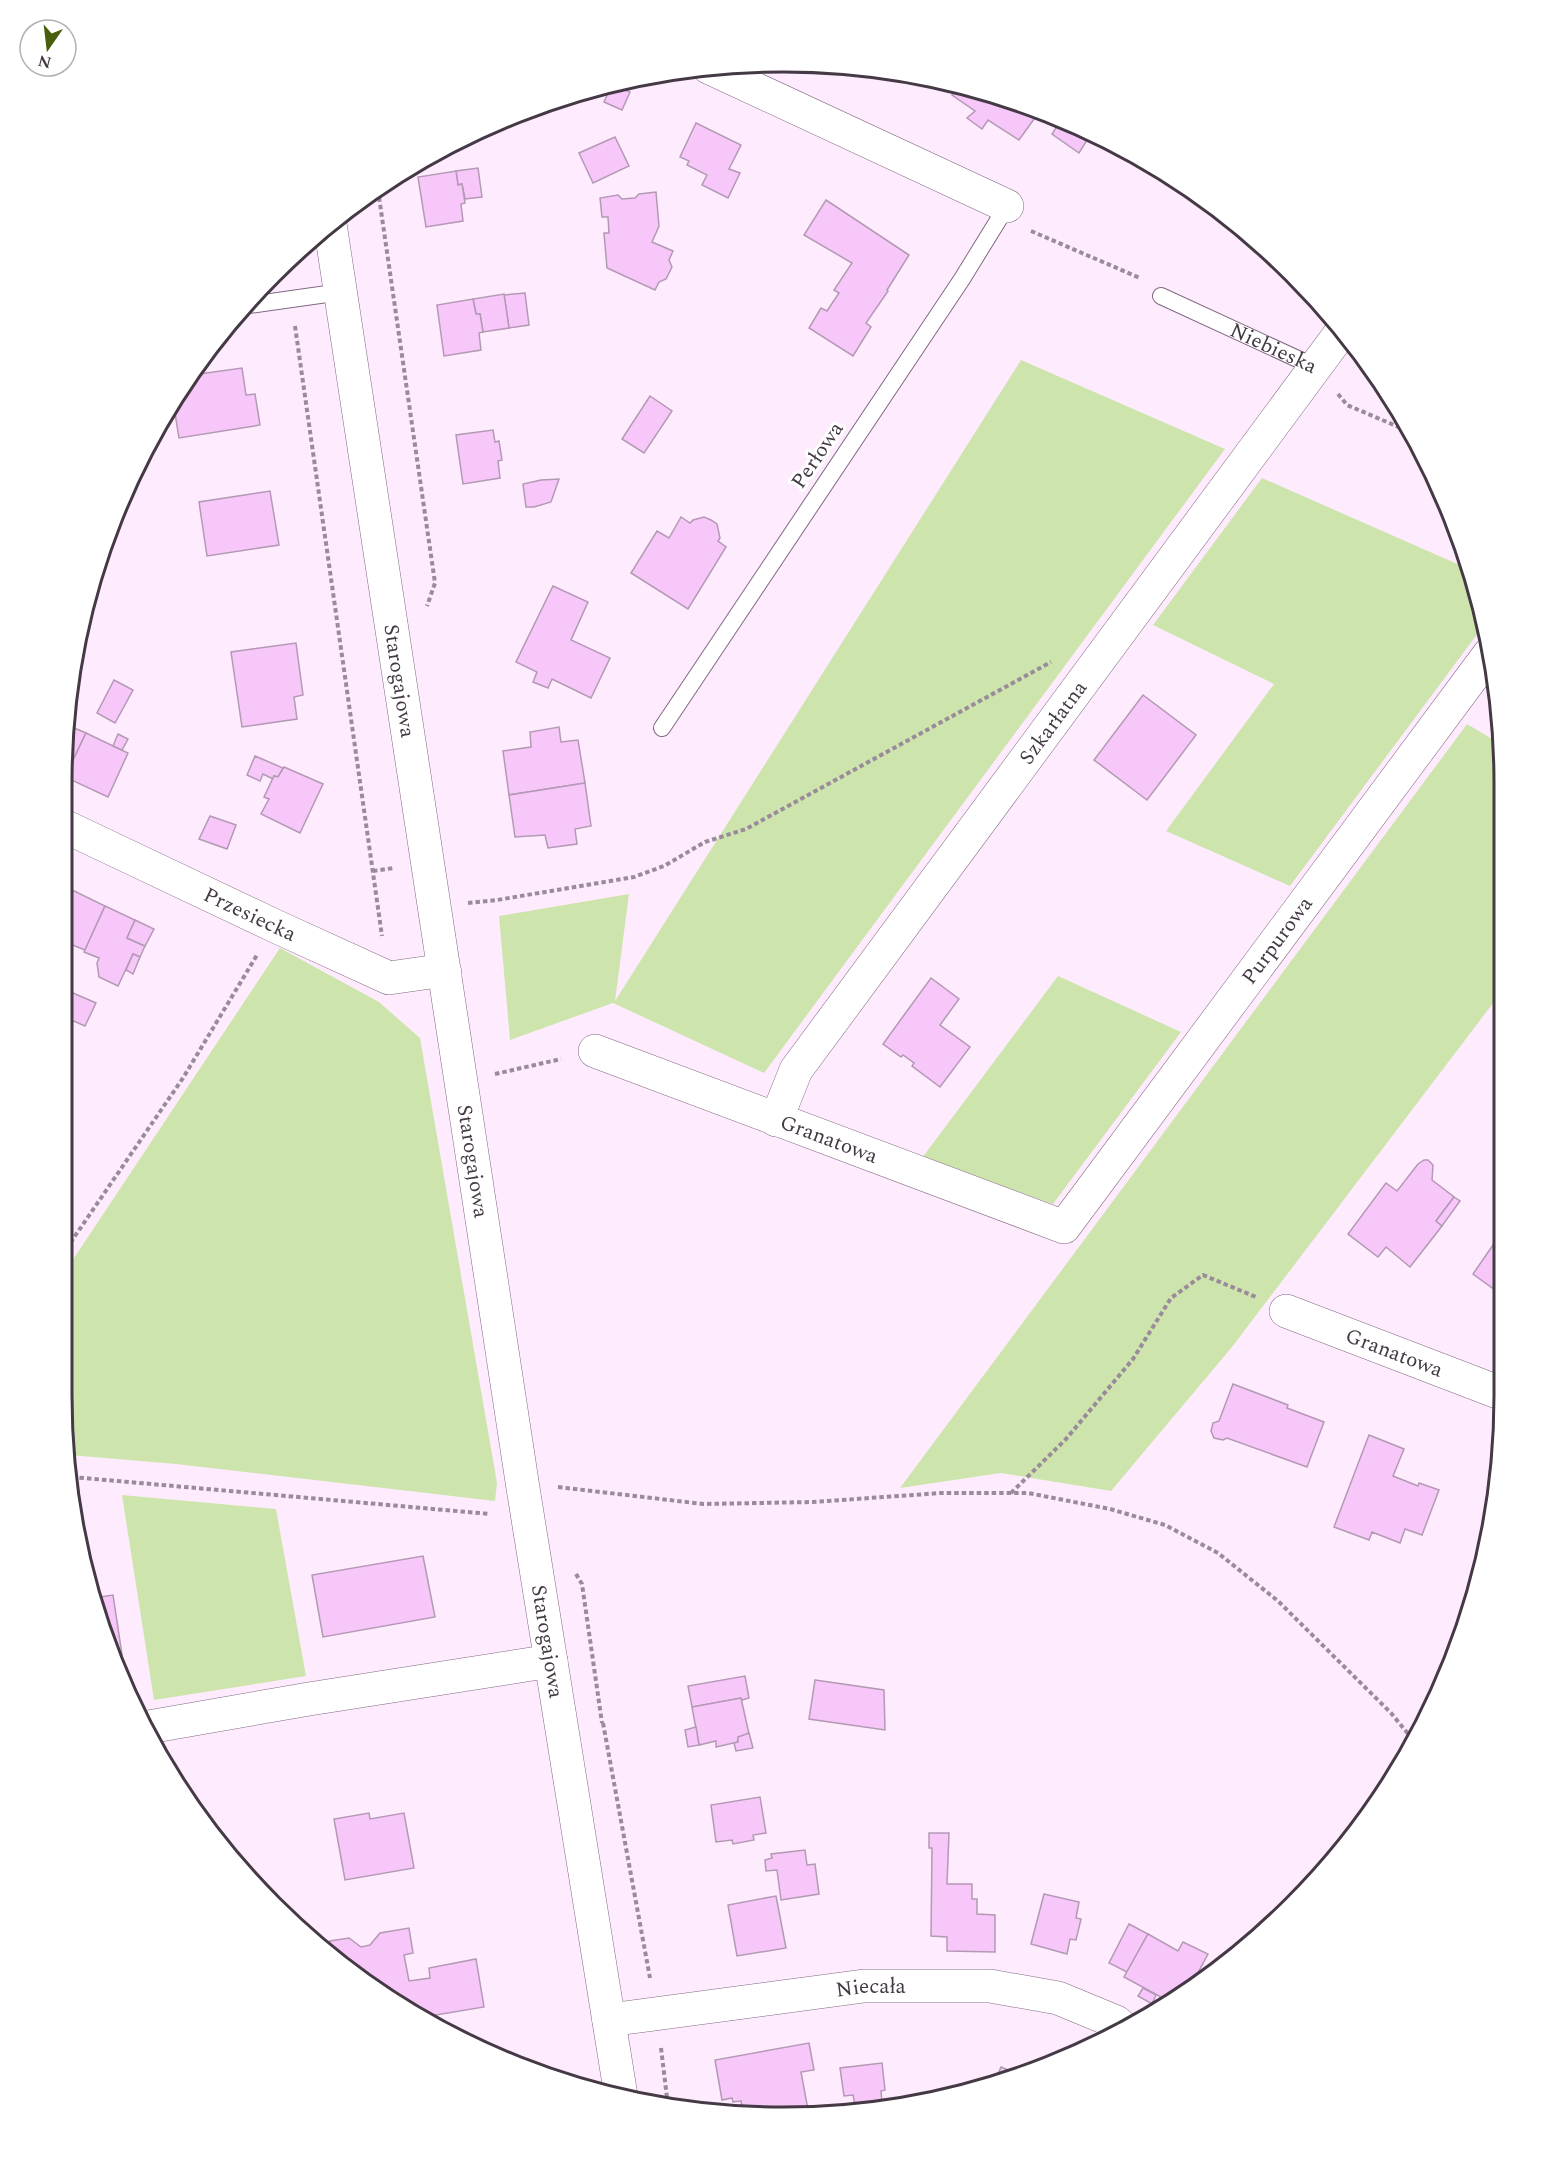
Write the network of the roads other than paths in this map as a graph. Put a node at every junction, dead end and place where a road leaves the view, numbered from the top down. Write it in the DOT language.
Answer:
graph roads {
  1 [pos="725,75"];
  2 [pos="1007,206"];
  3 [pos="332,234"];
  4 [pos="341,292"];
  5 [pos="1161,296"];
  6 [pos="258,304"];
  7 [pos="1337,338"];
  8 [pos="1315,367"];
  9 [pos="1483,662"];
  10 [pos="662,728"];
  11 [pos="72,830"];
  12 [pos="445,974"];
  13 [pos="595,1051"];
  14 [pos="776,1120"];
  15 [pos="1064,1227"];
  16 [pos="1286,1311"];
  17 [pos="1494,1391"];
  18 [pos="551,1661"];
  19 [pos="153,1726"];
  20 [pos="609,2020"];
  21 [pos="1117,2023"];
  22 [pos="620,2088"];
  1 -- 2 [label="street"];
  2 -- 10 [label="lane, Perłowa"];
  3 -- 4 [label="street, Starogajowa"];
  4 -- 6 [label="lane"];
  4 -- 12 [label="street, Starogajowa"];
  5 -- 8 [label="lane, Niebieska"];
  7 -- 8 [label="street, Szkarłatna"];
  8 -- 14 [label="street, Szkarłatna"];
  9 -- 15 [label="street, Purpurowa"];
  11 -- 12 [label="street, Przesiecka"];
  12 -- 18 [label="street, Starogajowa"];
  13 -- 14 [label="street, Granatowa"];
  14 -- 15 [label="street, Granatowa"];
  16 -- 17 [label="street, Granatowa"];
  18 -- 19 [label="street"];
  18 -- 20 [label="street, Starogajowa"];
  20 -- 21 [label="street, Niecała"];
  20 -- 22 [label="street, Starogajowa"];
}
